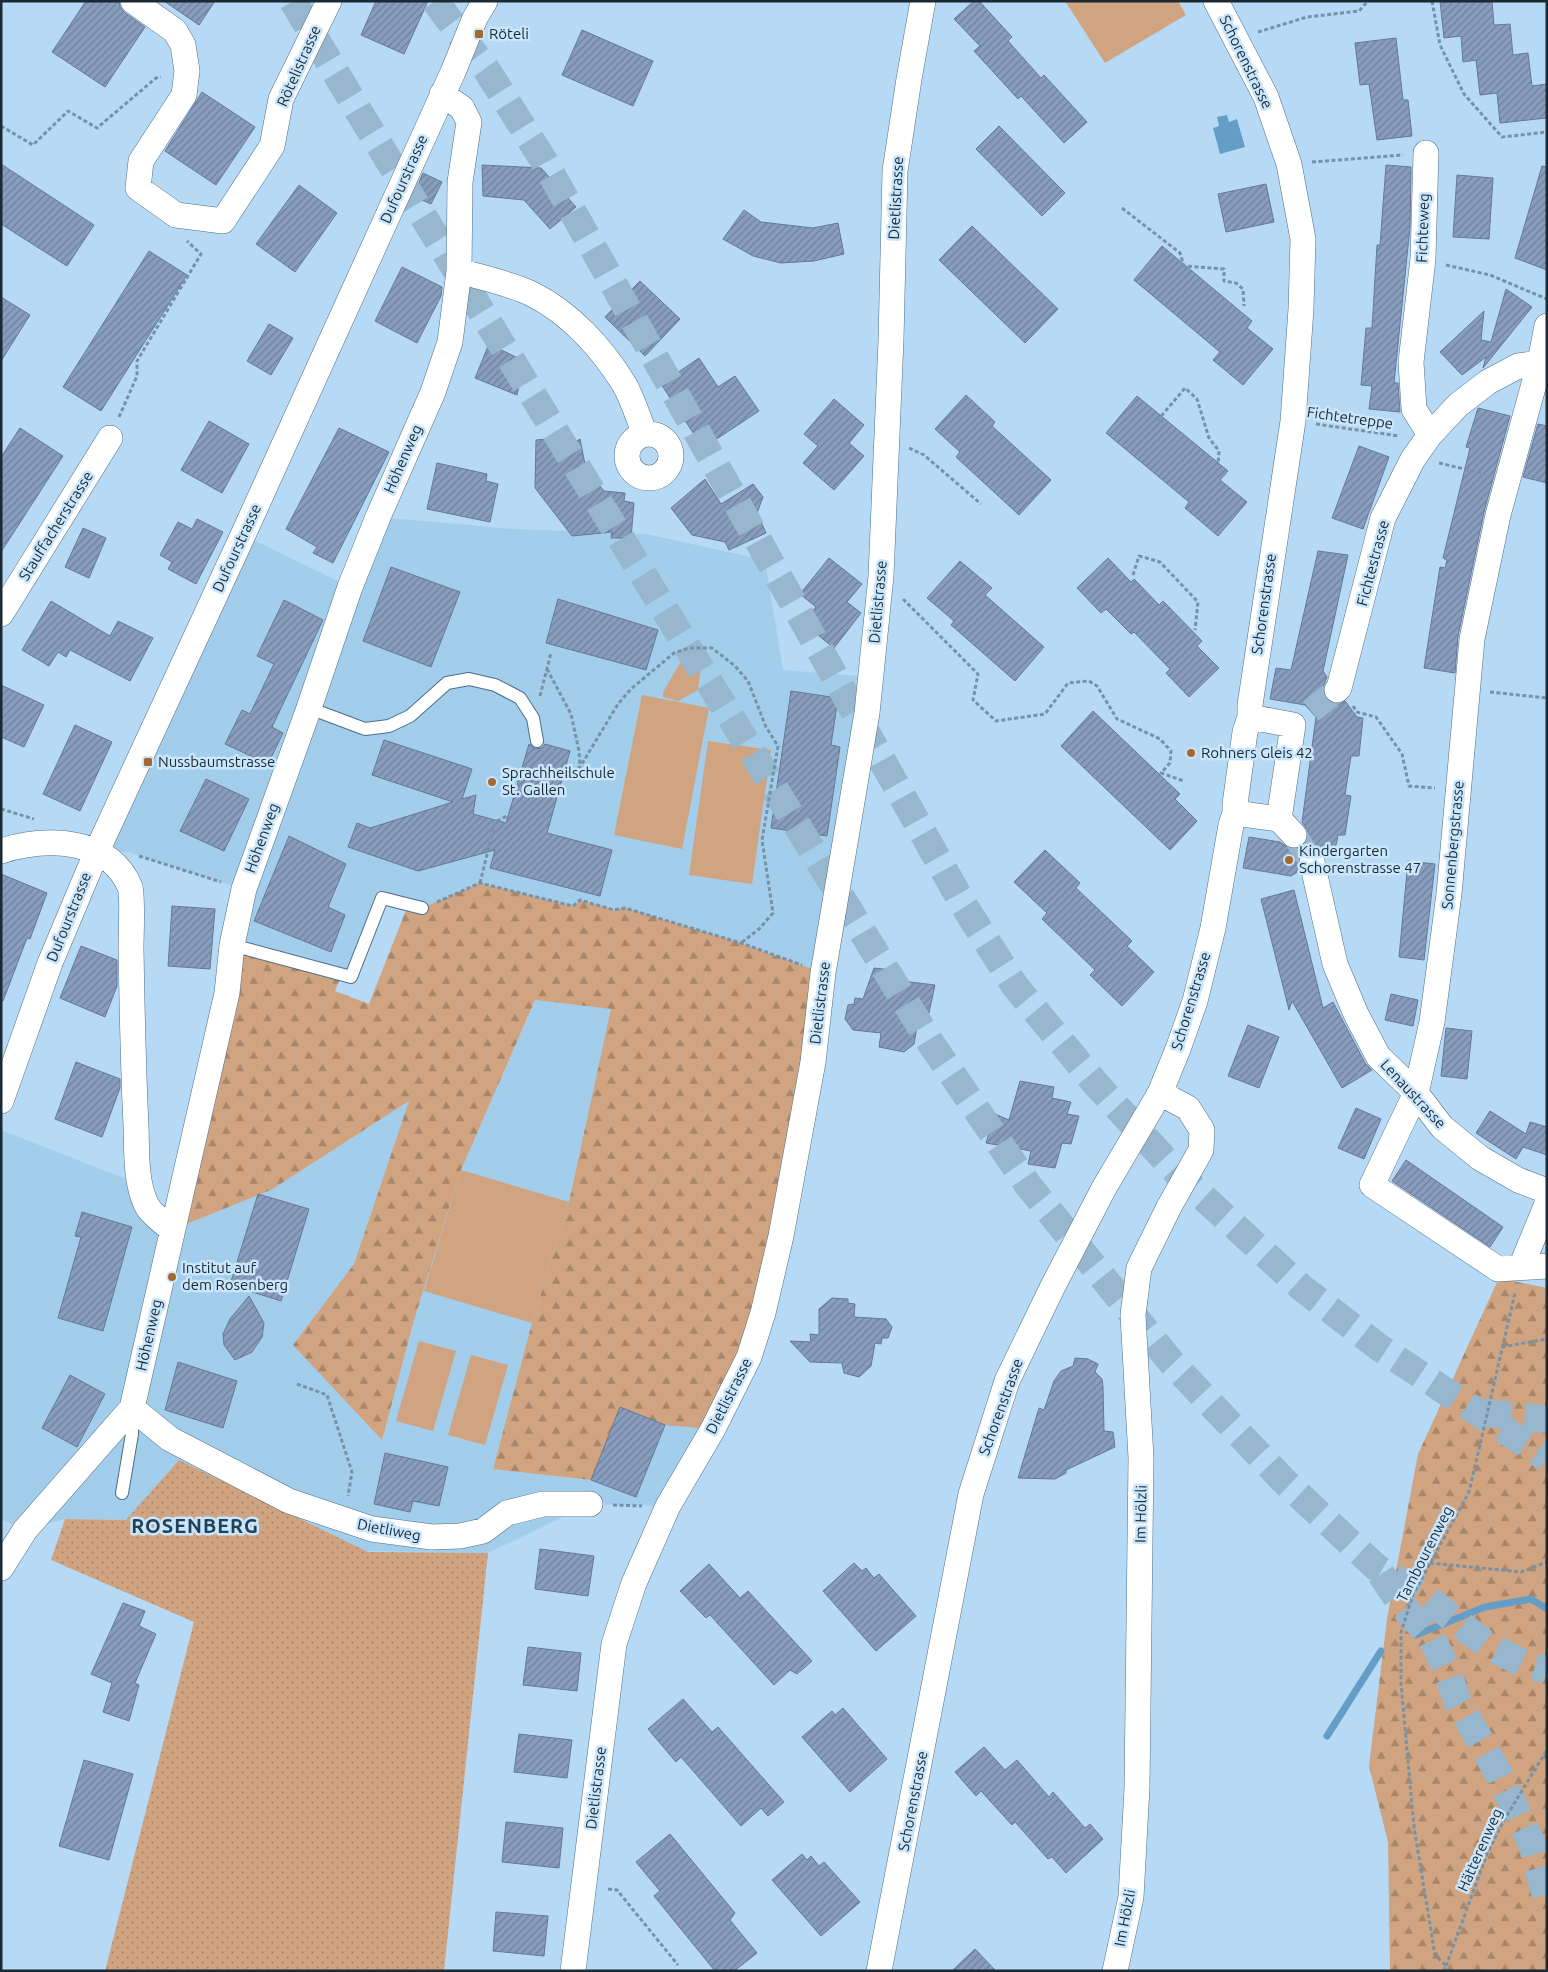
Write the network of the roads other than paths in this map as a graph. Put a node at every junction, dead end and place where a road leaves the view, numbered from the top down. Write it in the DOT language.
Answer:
graph roads {
  1 [pos="133,1"];
  2 [pos="329,1"];
  3 [pos="485,1"];
  4 [pos="923,1"];
  5 [pos="1216,1"];
  6 [pos="442,94"];
  7 [pos="1426,153"];
  8 [pos="459,271"];
  9 [pos="1547,326"];
  10 [pos="1543,362"];
  11 [pos="645,434"];
  12 [pos="1430,435"];
  13 [pos="110,438"];
  14 [pos="1,614"];
  15 [pos="1338,689"];
  16 [pos="309,708"];
  17 [pos="1250,717"];
  18 [pos="537,741"];
  19 [pos="1235,813"];
  20 [pos="1,851"];
  21 [pos="97,851"];
  22 [pos="1312,862"];
  23 [pos="422,908"];
  24 [pos="232,945"];
  25 [pos="1160,1093"];
  26 [pos="1416,1093"];
  27 [pos="1,1101"];
  28 [pos="1547,1191"];
  29 [pos="1547,1204"];
  30 [pos="172,1230"];
  31 [pos="1547,1266"];
  32 [pos="1521,1267"];
  33 [pos="132,1408"];
  34 [pos="122,1493"];
  35 [pos="590,1504"];
  36 [pos="1,1568"];
  37 [pos="573,1971"];
  38 [pos="879,1971"];
  39 [pos="1115,1971"];
  1 -- 2 [label="street, Rötelistrasse"];
  3 -- 6 [label="street, Dufourstrasse"];
  4 -- 37 [label="street, Dietlistrasse"];
  5 -- 17 [label="street, Schorenstrasse"];
  6 -- 8 [label="street, Höhenweg"];
  6 -- 21 [label="street, Dufourstrasse"];
  7 -- 12 [label="street, Fichteweg"];
  8 -- 11 [label="street"];
  8 -- 16 [label="street, Höhenweg"];
  9 -- 10 [label="street, Sonnenbergstrasse"];
  10 -- 12 [label="street, Fichtestrasse"];
  10 -- 26 [label="street, Sonnenbergstrasse"];
  12 -- 15 [label="street, Fichtestrasse"];
  13 -- 14 [label="street, Stauffacherstrasse"];
  16 -- 18 [label="lane"];
  16 -- 24 [label="street, Höhenweg"];
  17 -- 19 [label="street, Schorenstrasse"];
  17 -- 19 [label="street"];
  19 -- 25 [label="street, Schorenstrasse"];
  20 -- 21 [label="street"];
  21 -- 27 [label="street, Dufourstrasse"];
  21 -- 30 [label="street"];
  22 -- 26 [label="street, Lenaustrasse"];
  23 -- 24 [label="lane"];
  24 -- 30 [label="street, Höhenweg"];
  25 -- 38 [label="street, Schorenstrasse"];
  25 -- 39 [label="street, Im Hölzli"];
  26 -- 28 [label="street, Lenaustrasse"];
  26 -- 32 [label="street, Sonnenbergstrasse"];
  29 -- 32 [label="street"];
  30 -- 33 [label="street, Höhenweg"];
  31 -- 32 [label="street"];
  33 -- 34 [label="lane"];
  33 -- 35 [label="street, Dietliweg"];
  33 -- 36 [label="street, Höhenweg"];
}
